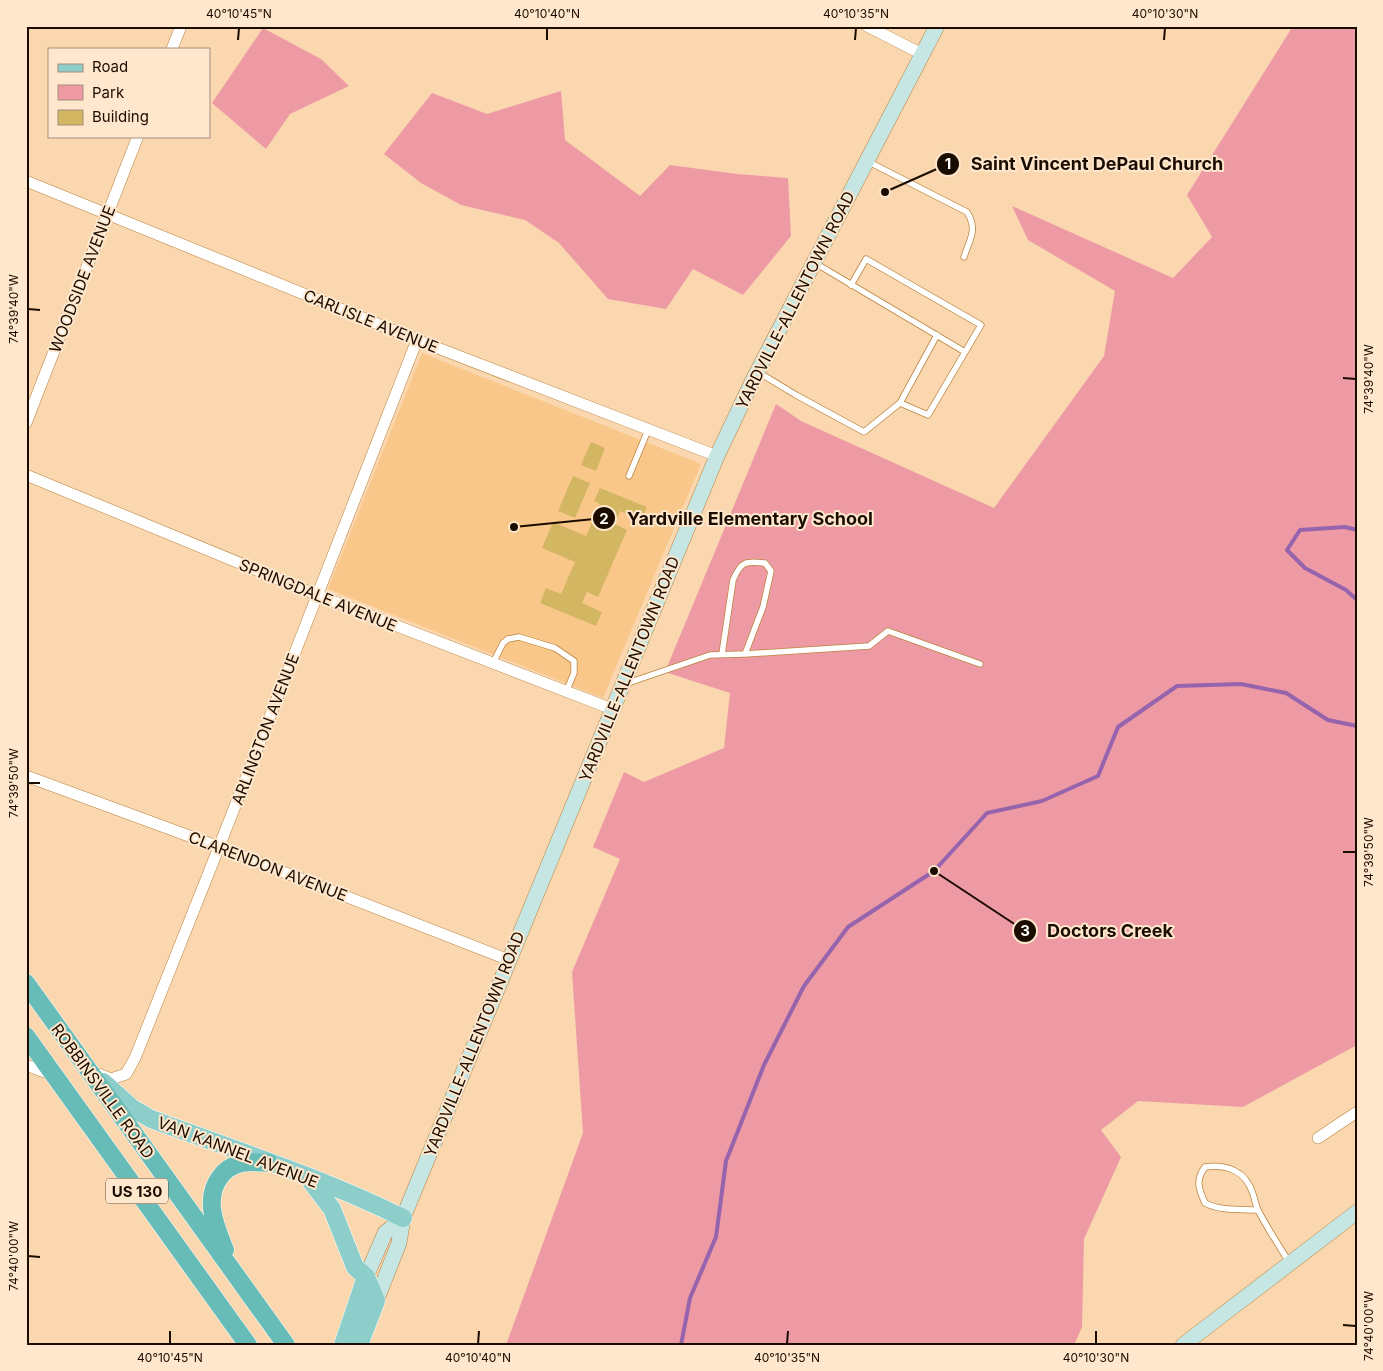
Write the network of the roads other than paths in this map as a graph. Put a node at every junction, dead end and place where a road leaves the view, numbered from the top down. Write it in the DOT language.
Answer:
graph roads {
  1 [pos="181,26"];
  2 [pos="867,26"];
  3 [pos="937,26"];
  4 [pos="172,48"];
  5 [pos="922,54"];
  6 [pos="137,138"];
  7 [pos="866,161"];
  8 [pos="26,181"];
  9 [pos="108,214"];
  10 [pos="964,256"];
  11 [pos="813,262"];
  12 [pos="852,285"];
  13 [pos="937,335"];
  14 [pos="417,340"];
  15 [pos="965,352"];
  16 [pos="757,371"];
  17 [pos="900,403"];
  18 [pos="26,423"];
  19 [pos="648,430"];
  20 [pos="717,456"];
  21 [pos="26,474"];
  22 [pos="629,476"];
  23 [pos="317,595"];
  24 [pos="722,654"];
  25 [pos="745,654"];
  26 [pos="493,663"];
  27 [pos="980,664"];
  28 [pos="621,686"];
  29 [pos="566,692"];
  30 [pos="612,709"];
  31 [pos="26,776"];
  32 [pos="219,847"];
  33 [pos="508,960"];
  34 [pos="26,983"];
  35 [pos="26,1036"];
  36 [pos="26,1065"];
  37 [pos="85,1065"];
  38 [pos="54,1075"];
  39 [pos="1357,1112"];
  40 [pos="1318,1138"];
  41 [pos="269,1163"];
  42 [pos="308,1177"];
  43 [pos="1257,1210"];
  44 [pos="1357,1212"];
  45 [pos="403,1218"];
  46 [pos="1290,1264"];
  47 [pos="366,1277"];
  48 [pos="242,1285"];
  49 [pos="376,1301"];
  50 [pos="248,1345"];
  51 [pos="286,1345"];
  52 [pos="343,1345"];
  53 [pos="359,1345"];
  54 [pos="1184,1345"];
  1 -- 4 [label="street"];
  2 -- 5 [label="street"];
  3 -- 5 [label="main road, YARDVILLE-ALLENTOWN ROAD"];
  5 -- 7 [label="main road, YARDVILLE-ALLENTOWN ROAD"];
  6 -- 9 [label="street, WOODSIDE AVENUE"];
  7 -- 10 [label="lane"];
  7 -- 11 [label="main road, YARDVILLE-ALLENTOWN ROAD"];
  8 -- 9 [label="street, CARLISLE AVENUE"];
  9 -- 14 [label="street, CARLISLE AVENUE"];
  9 -- 18 [label="street, WOODSIDE AVENUE"];
  11 -- 12 [label="lane"];
  11 -- 16 [label="main road, YARDVILLE-ALLENTOWN ROAD"];
  12 -- 13 [label="lane"];
  12 -- 15 [label="lane"];
  13 -- 15 [label="lane"];
  13 -- 17 [label="lane"];
  14 -- 19 [label="street, CARLISLE AVENUE"];
  14 -- 23 [label="street, ARLINGTON AVENUE"];
  15 -- 17 [label="lane"];
  16 -- 17 [label="lane"];
  16 -- 20 [label="main road, YARDVILLE-ALLENTOWN ROAD"];
  19 -- 20 [label="street, CARLISLE AVENUE"];
  19 -- 22 [label="lane"];
  20 -- 28 [label="main road, YARDVILLE-ALLENTOWN ROAD"];
  21 -- 23 [label="street, SPRINGDALE AVENUE"];
  23 -- 26 [label="street, SPRINGDALE AVENUE"];
  23 -- 32 [label="street, ARLINGTON AVENUE"];
  24 -- 25 [label="lane"];
  24 -- 25 [label="lane"];
  24 -- 28 [label="lane"];
  25 -- 27 [label="lane"];
  26 -- 29 [label="street, SPRINGDALE AVENUE"];
  26 -- 29 [label="lane"];
  28 -- 30 [label="main road, YARDVILLE-ALLENTOWN ROAD"];
  29 -- 30 [label="street, SPRINGDALE AVENUE"];
  30 -- 33 [label="main road, YARDVILLE-ALLENTOWN ROAD"];
  31 -- 32 [label="street, CLARENDON AVENUE"];
  32 -- 33 [label="street, CLARENDON AVENUE"];
  32 -- 37 [label="street, ARLINGTON AVENUE"];
  33 -- 45 [label="main road, YARDVILLE-ALLENTOWN ROAD"];
  34 -- 37 [label="highway, ROBBINSVILLE ROAD / US 130"];
  35 -- 38 [label="highway, ROBBINSVILLE ROAD / US 130"];
  36 -- 38 [label="street"];
  37 -- 41 [label="main road, VAN KANNEL AVENUE"];
  37 -- 48 [label="highway, ROBBINSVILLE ROAD / US 130"];
  38 -- 50 [label="highway, ROBBINSVILLE ROAD / US 130"];
  39 -- 40 [label="street"];
  41 -- 42 [label="main road, VAN KANNEL AVENUE"];
  41 -- 48 [label="highway"];
  42 -- 45 [label="main road, VAN KANNEL AVENUE"];
  42 -- 47 [label="main road"];
  43 -- 43 [label="lane"];
  43 -- 46 [label="lane"];
  44 -- 46 [label="main road"];
  45 -- 47 [label="main road, YARDVILLE-ALLENTOWN ROAD"];
  45 -- 49 [label="main road, YARDVILLE-ALLENTOWN ROAD"];
  46 -- 54 [label="main road"];
  47 -- 49 [label="main road"];
  47 -- 52 [label="main road, YARDVILLE-ALLENTOWN ROAD"];
  48 -- 51 [label="highway, ROBBINSVILLE ROAD / US 130"];
  49 -- 53 [label="main road, YARDVILLE-ALLENTOWN ROAD"];
}
